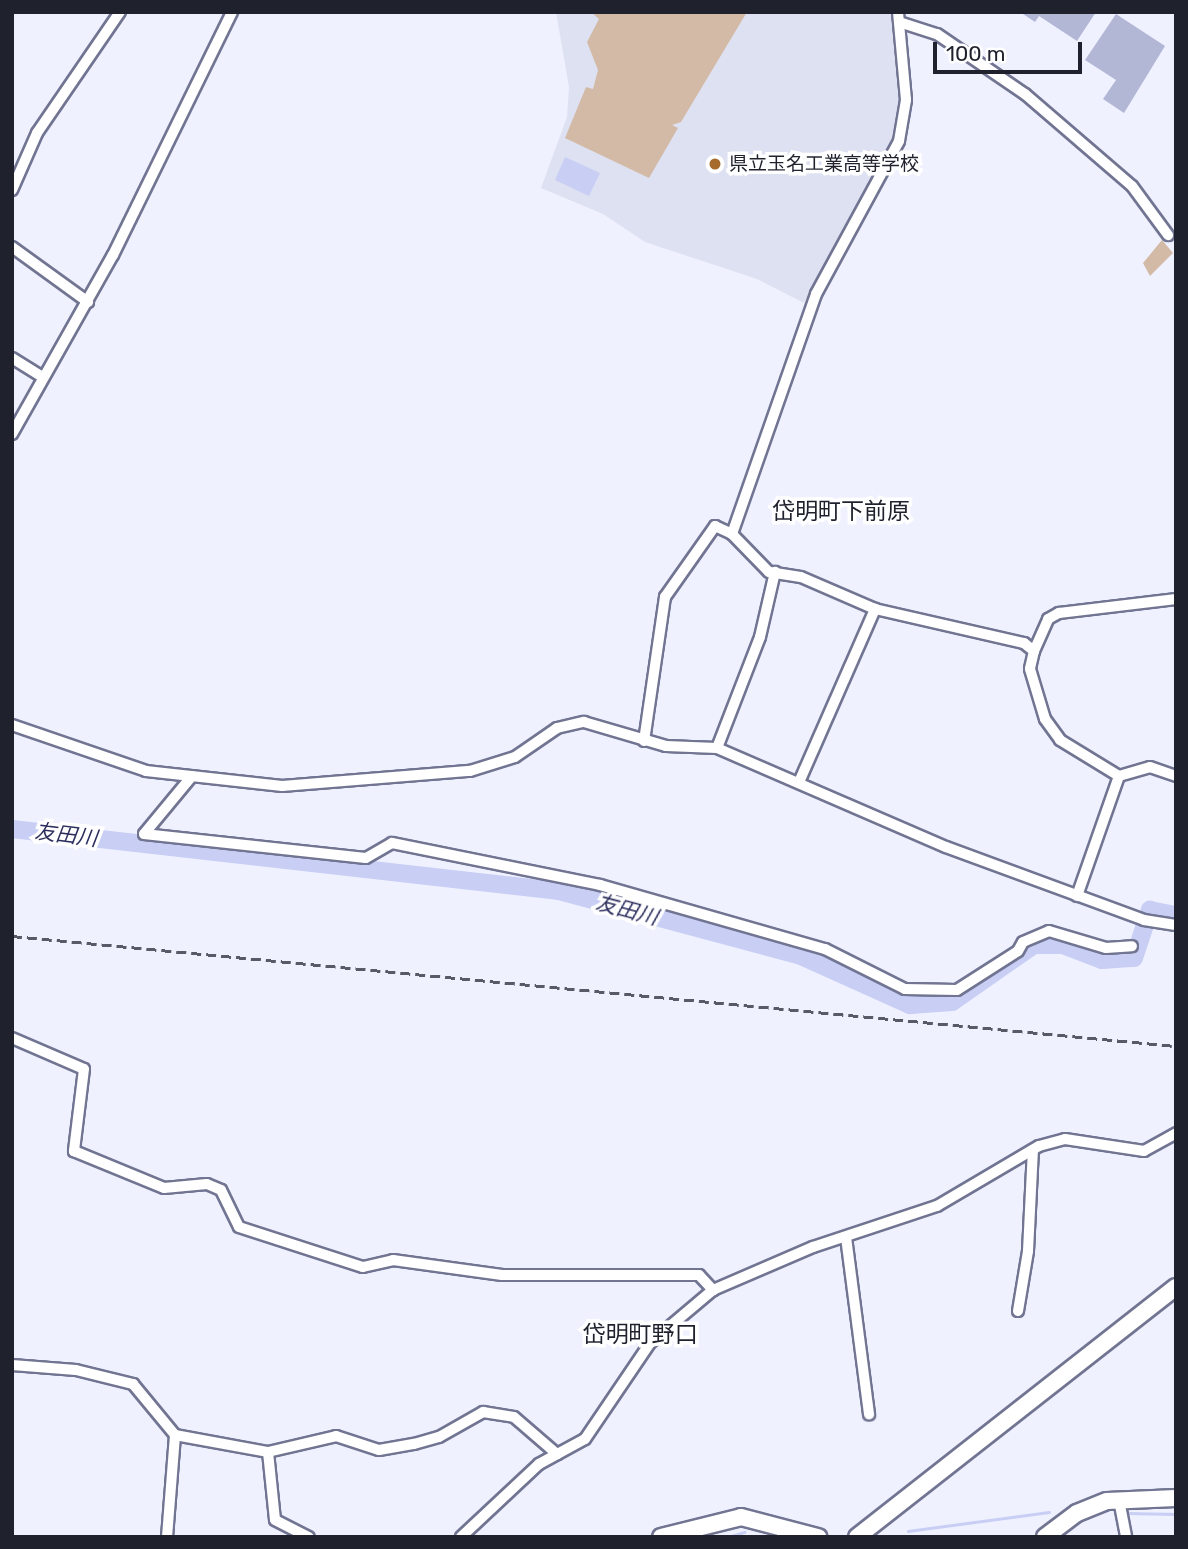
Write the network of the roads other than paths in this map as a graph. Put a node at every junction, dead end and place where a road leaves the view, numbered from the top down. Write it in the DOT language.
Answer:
graph roads {
  1 [pos="120,12"];
  2 [pos="232,12"];
  3 [pos="899,17"];
  4 [pos="12,190"];
  5 [pos="1168,235"];
  6 [pos="12,247"];
  7 [pos="89,302"];
  8 [pos="12,358"];
  9 [pos="42,377"];
  10 [pos="12,434"];
  11 [pos="732,534"];
  12 [pos="775,572"];
  13 [pos="1176,599"];
  14 [pos="874,609"];
  15 [pos="1034,651"];
  16 [pos="12,725"];
  17 [pos="644,741"];
  18 [pos="717,748"];
  19 [pos="191,776"];
  20 [pos="1119,776"];
  21 [pos="1176,776"];
  22 [pos="800,780"];
  23 [pos="1077,896"];
  24 [pos="1176,925"];
  25 [pos="1132,946"];
  26 [pos="12,1038"];
  27 [pos="1176,1133"];
  28 [pos="1033,1150"];
  29 [pos="846,1237"];
  30 [pos="1176,1287"];
  31 [pos="713,1290"];
  32 [pos="1018,1311"];
  33 [pos="12,1365"];
  34 [pos="869,1415"];
  35 [pos="175,1435"];
  36 [pos="268,1452"];
  37 [pos="556,1454"];
  38 [pos="1176,1498"];
  39 [pos="1119,1500"];
  40 [pos="167,1537"];
  41 [pos="309,1537"];
  42 [pos="461,1537"];
  43 [pos="661,1537"];
  44 [pos="818,1537"];
  45 [pos="857,1537"];
  46 [pos="1045,1537"];
  47 [pos="1126,1537"];
  1 -- 4 [label="street"];
  2 -- 7 [label="street"];
  3 -- 5 [label="street"];
  3 -- 11 [label="street"];
  6 -- 7 [label="street"];
  7 -- 9 [label="street"];
  8 -- 9 [label="street"];
  9 -- 10 [label="street"];
  11 -- 12 [label="street"];
  11 -- 17 [label="street"];
  12 -- 14 [label="street"];
  12 -- 18 [label="street"];
  13 -- 15 [label="street"];
  14 -- 15 [label="street"];
  14 -- 22 [label="street"];
  15 -- 20 [label="street"];
  16 -- 19 [label="street"];
  17 -- 18 [label="street"];
  17 -- 19 [label="street"];
  18 -- 22 [label="street"];
  19 -- 25 [label="street"];
  20 -- 21 [label="street"];
  20 -- 23 [label="street"];
  22 -- 23 [label="street"];
  23 -- 24 [label="street"];
  26 -- 31 [label="street"];
  27 -- 28 [label="street"];
  28 -- 29 [label="street"];
  28 -- 32 [label="street"];
  29 -- 31 [label="street"];
  29 -- 34 [label="street"];
  30 -- 45 [label="street"];
  31 -- 37 [label="street"];
  33 -- 35 [label="street"];
  35 -- 36 [label="street"];
  35 -- 40 [label="street"];
  36 -- 37 [label="street"];
  36 -- 41 [label="street"];
  37 -- 42 [label="street"];
  38 -- 39 [label="street"];
  39 -- 46 [label="street"];
  39 -- 47 [label="street"];
  43 -- 44 [label="street"];
}
